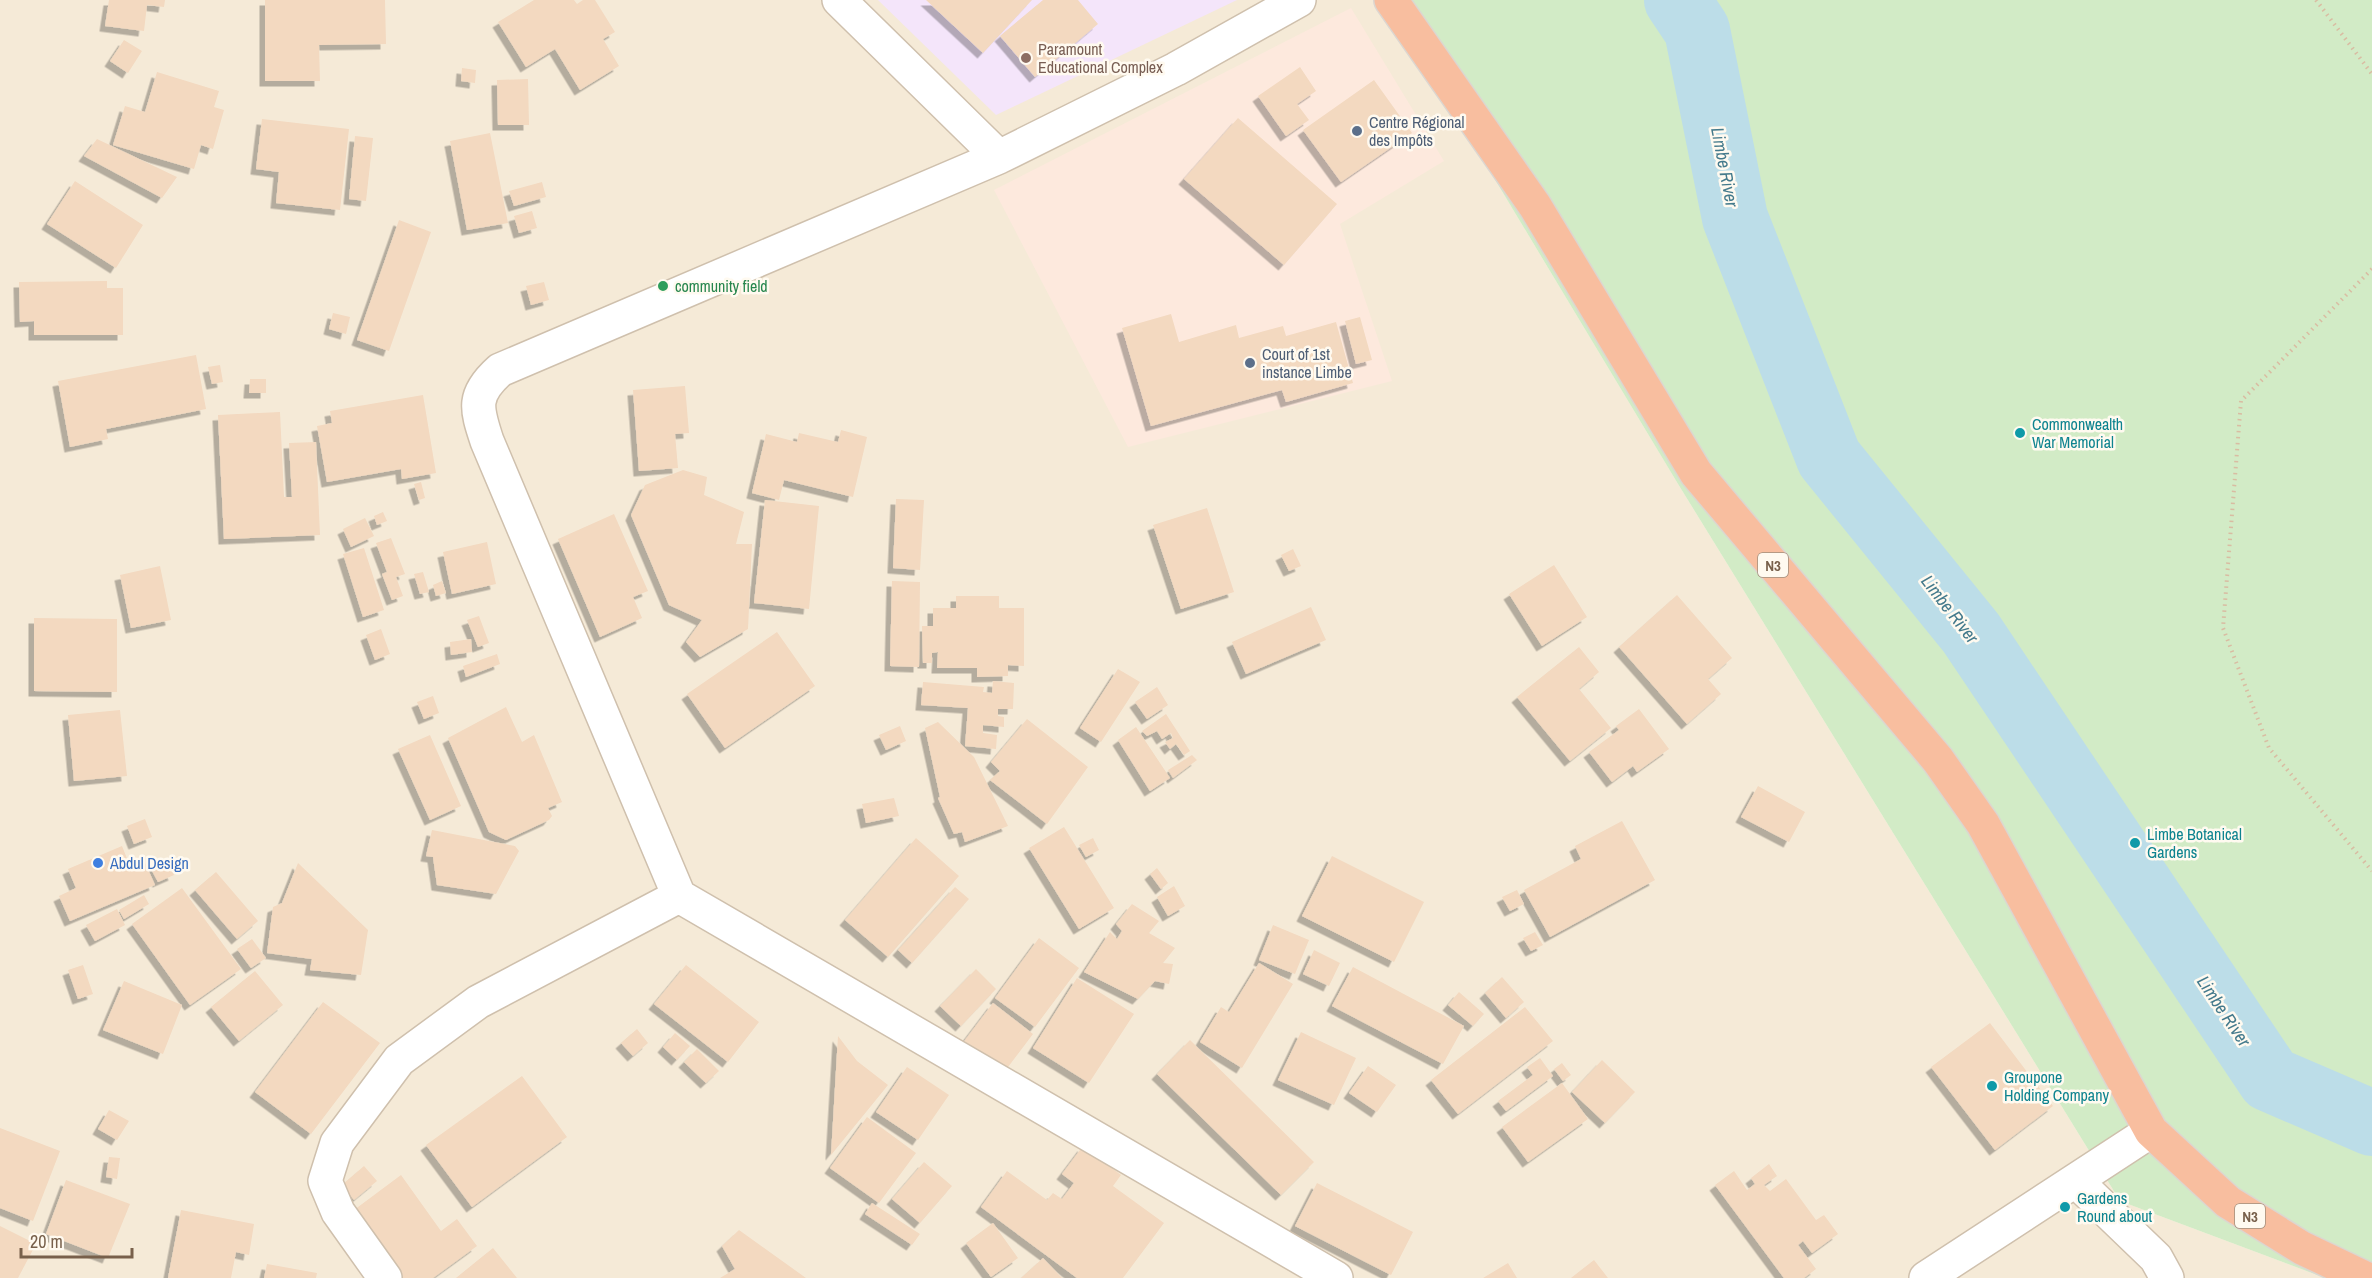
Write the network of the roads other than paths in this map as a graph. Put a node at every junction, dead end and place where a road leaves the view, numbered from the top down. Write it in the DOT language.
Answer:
graph roads {
  1 [pos="840,0"];
  2 [pos="1299,0"];
  3 [pos="1391,0"];
  4 [pos="999,156"];
  5 [pos="679,896"];
  6 [pos="2151,1131"];
  7 [pos="2076,1181"];
  8 [pos="385,1278"];
  9 [pos="1336,1278"];
  10 [pos="1926,1278"];
  11 [pos="2167,1278"];
  12 [pos="2365,1278"];
  1 -- 4 [label="street"];
  2 -- 4 [label="street"];
  3 -- 6 [label="highway, N3"];
  4 -- 5 [label="street"];
  5 -- 8 [label="street"];
  5 -- 9 [label="street"];
  6 -- 7 [label="street"];
  6 -- 12 [label="highway, N3"];
  7 -- 10 [label="street"];
  7 -- 11 [label="street"];
}
